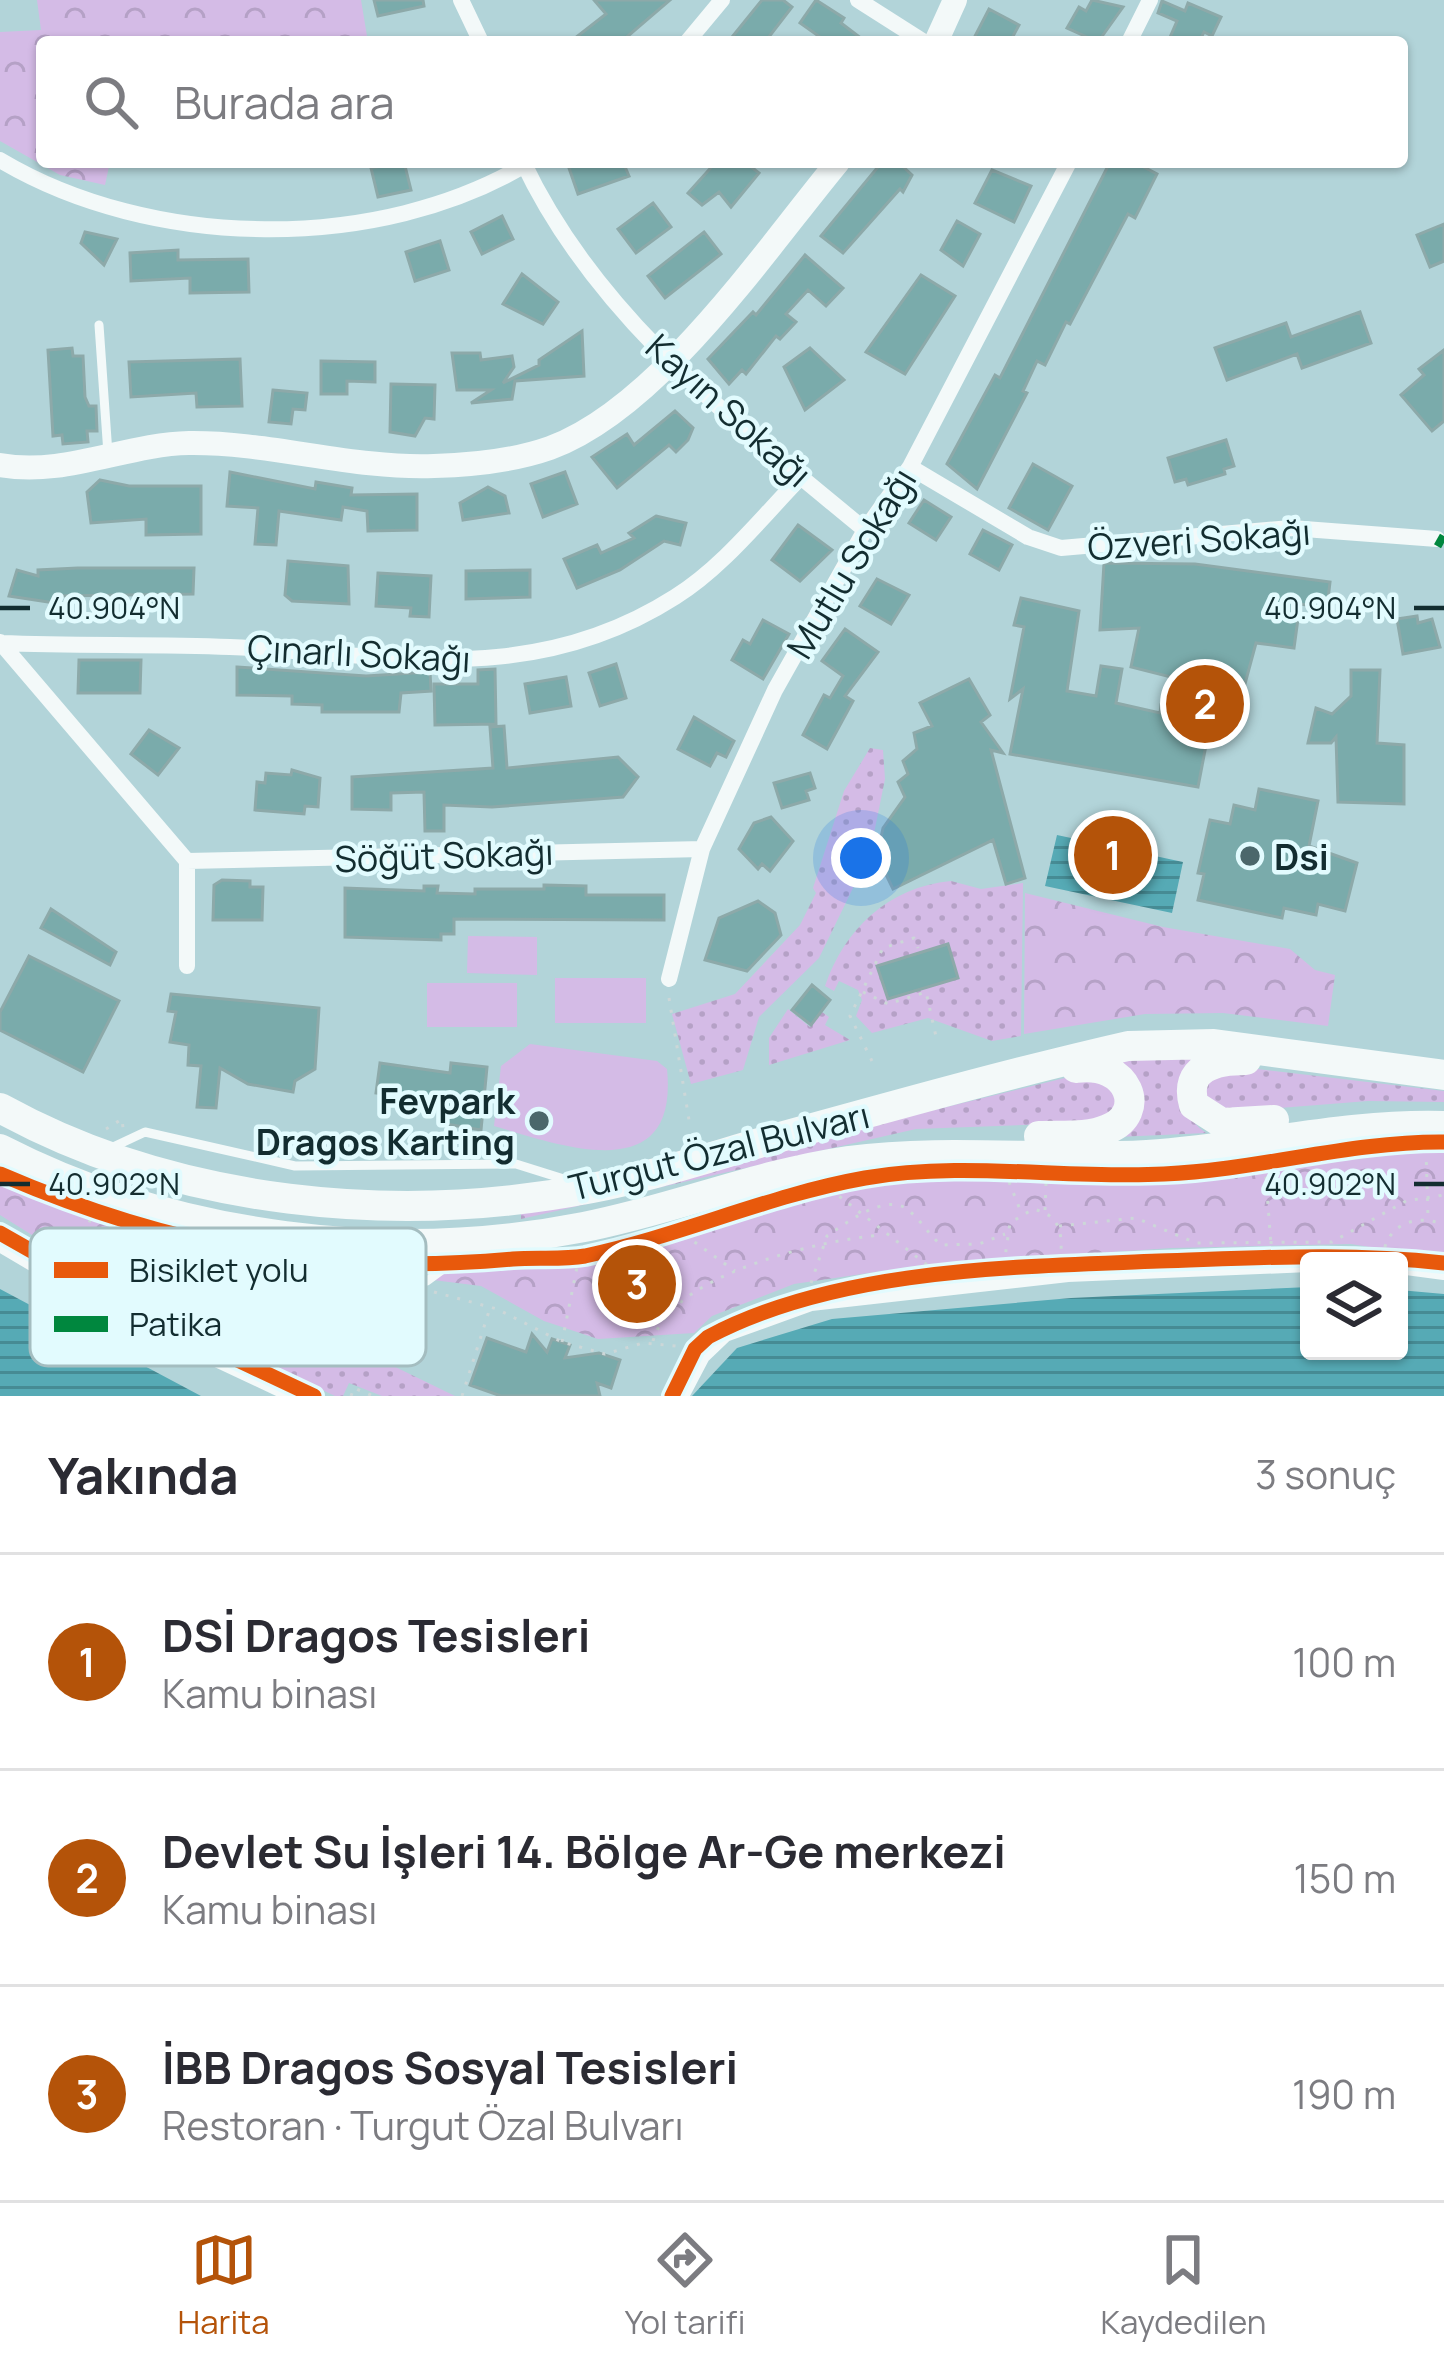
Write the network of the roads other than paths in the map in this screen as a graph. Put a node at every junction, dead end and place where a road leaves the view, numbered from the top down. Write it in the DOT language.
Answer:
graph roads {
  1 [pos="461,0"];
  2 [pos="722,0"];
  3 [pos="858,0"];
  4 [pos="955,0"];
  5 [pos="1150,0"];
  6 [pos="478,36"];
  7 [pos="692,36"];
  8 [pos="915,36"];
  9 [pos="939,36"];
  10 [pos="1132,36"];
  11 [pos="0,160"];
  12 [pos="515,168"];
  13 [pos="529,168"];
  14 [pos="833,168"];
  15 [pos="1066,168"];
  16 [pos="98,325"];
  17 [pos="670,364"];
  18 [pos="109,459"];
  19 [pos="0,465"];
  20 [pos="910,467"];
  21 [pos="801,477"];
  22 [pos="865,530"];
  23 [pos="1437,539"];
  24 [pos="0,642"];
  25 [pos="702,849"];
  26 [pos="187,861"];
  27 [pos="187,966"];
  28 [pos="669,979"];
  29 [pos="1324,1057"];
  30 [pos="1032,1068"];
  31 [pos="1444,1075"];
  32 [pos="0,1108"];
  33 [pos="1365,1125"];
  34 [pos="1435,1134"];
  35 [pos="0,1149"];
  36 [pos="978,1163"];
  37 [pos="87,1203"];
  38 [pos="124,1228"];
  39 [pos="239,1228"];
  40 [pos="485,1241"];
  41 [pos="426,1243"];
  42 [pos="0,1244"];
  43 [pos="30,1262"];
  44 [pos="1300,1264"];
  45 [pos="1408,1264"];
  46 [pos="1444,1272"];
  47 [pos="426,1282"];
  48 [pos="232,1366"];
  49 [pos="296,1396"];
  50 [pos="681,1396"];
  1 -- 6 [label="street"];
  2 -- 7 [label="street"];
  3 -- 8 [label="street"];
  4 -- 9 [label="street"];
  5 -- 10 [label="street"];
  11 -- 12 [label="street"];
  13 -- 17 [label="street, Kayın Sokağı"];
  14 -- 17 [label="street"];
  15 -- 20 [label="street, Mutlu Sokağı"];
  16 -- 18 [label="lane"];
  17 -- 18 [label="street"];
  17 -- 21 [label="street, Kayın Sokağı"];
  18 -- 19 [label="street"];
  20 -- 22 [label="street, Mutlu Sokağı"];
  20 -- 23 [label="street, Özveri Sokağı"];
  21 -- 22 [label="street, Kayın Sokağı"];
  21 -- 24 [label="street, Çınarlı Sokağı"];
  22 -- 25 [label="street, Mutlu Sokağı"];
  24 -- 26 [label="street"];
  25 -- 26 [label="street, Söğüt Sokağı"];
  25 -- 28 [label="street, Mutlu Sokağı"];
  26 -- 27 [label="street"];
  29 -- 30 [label="highway, Turgut Özal Bulvarı"];
  29 -- 31 [label="highway, Turgut Özal Bulvarı"];
  29 -- 33 [label="highway"];
  30 -- 32 [label="highway, Turgut Özal Bulvarı"];
  30 -- 36 [label="highway"];
  33 -- 34 [label="highway, Turgut Özal Bulvarı"];
  33 -- 36 [label="highway, Turgut Özal Bulvarı"];
  35 -- 37 [label="highway, Turgut Özal Bulvarı"];
  36 -- 40 [label="highway, Turgut Özal Bulvarı"];
  37 -- 38 [label="lane"];
  37 -- 39 [label="highway, Turgut Özal Bulvarı"];
  40 -- 41 [label="highway, Turgut Özal Bulvarı"];
  40 -- 47 [label="lane"];
  42 -- 43 [label="street"];
  44 -- 50 [label="street"];
  45 -- 46 [label="street"];
  48 -- 49 [label="street"];
}
